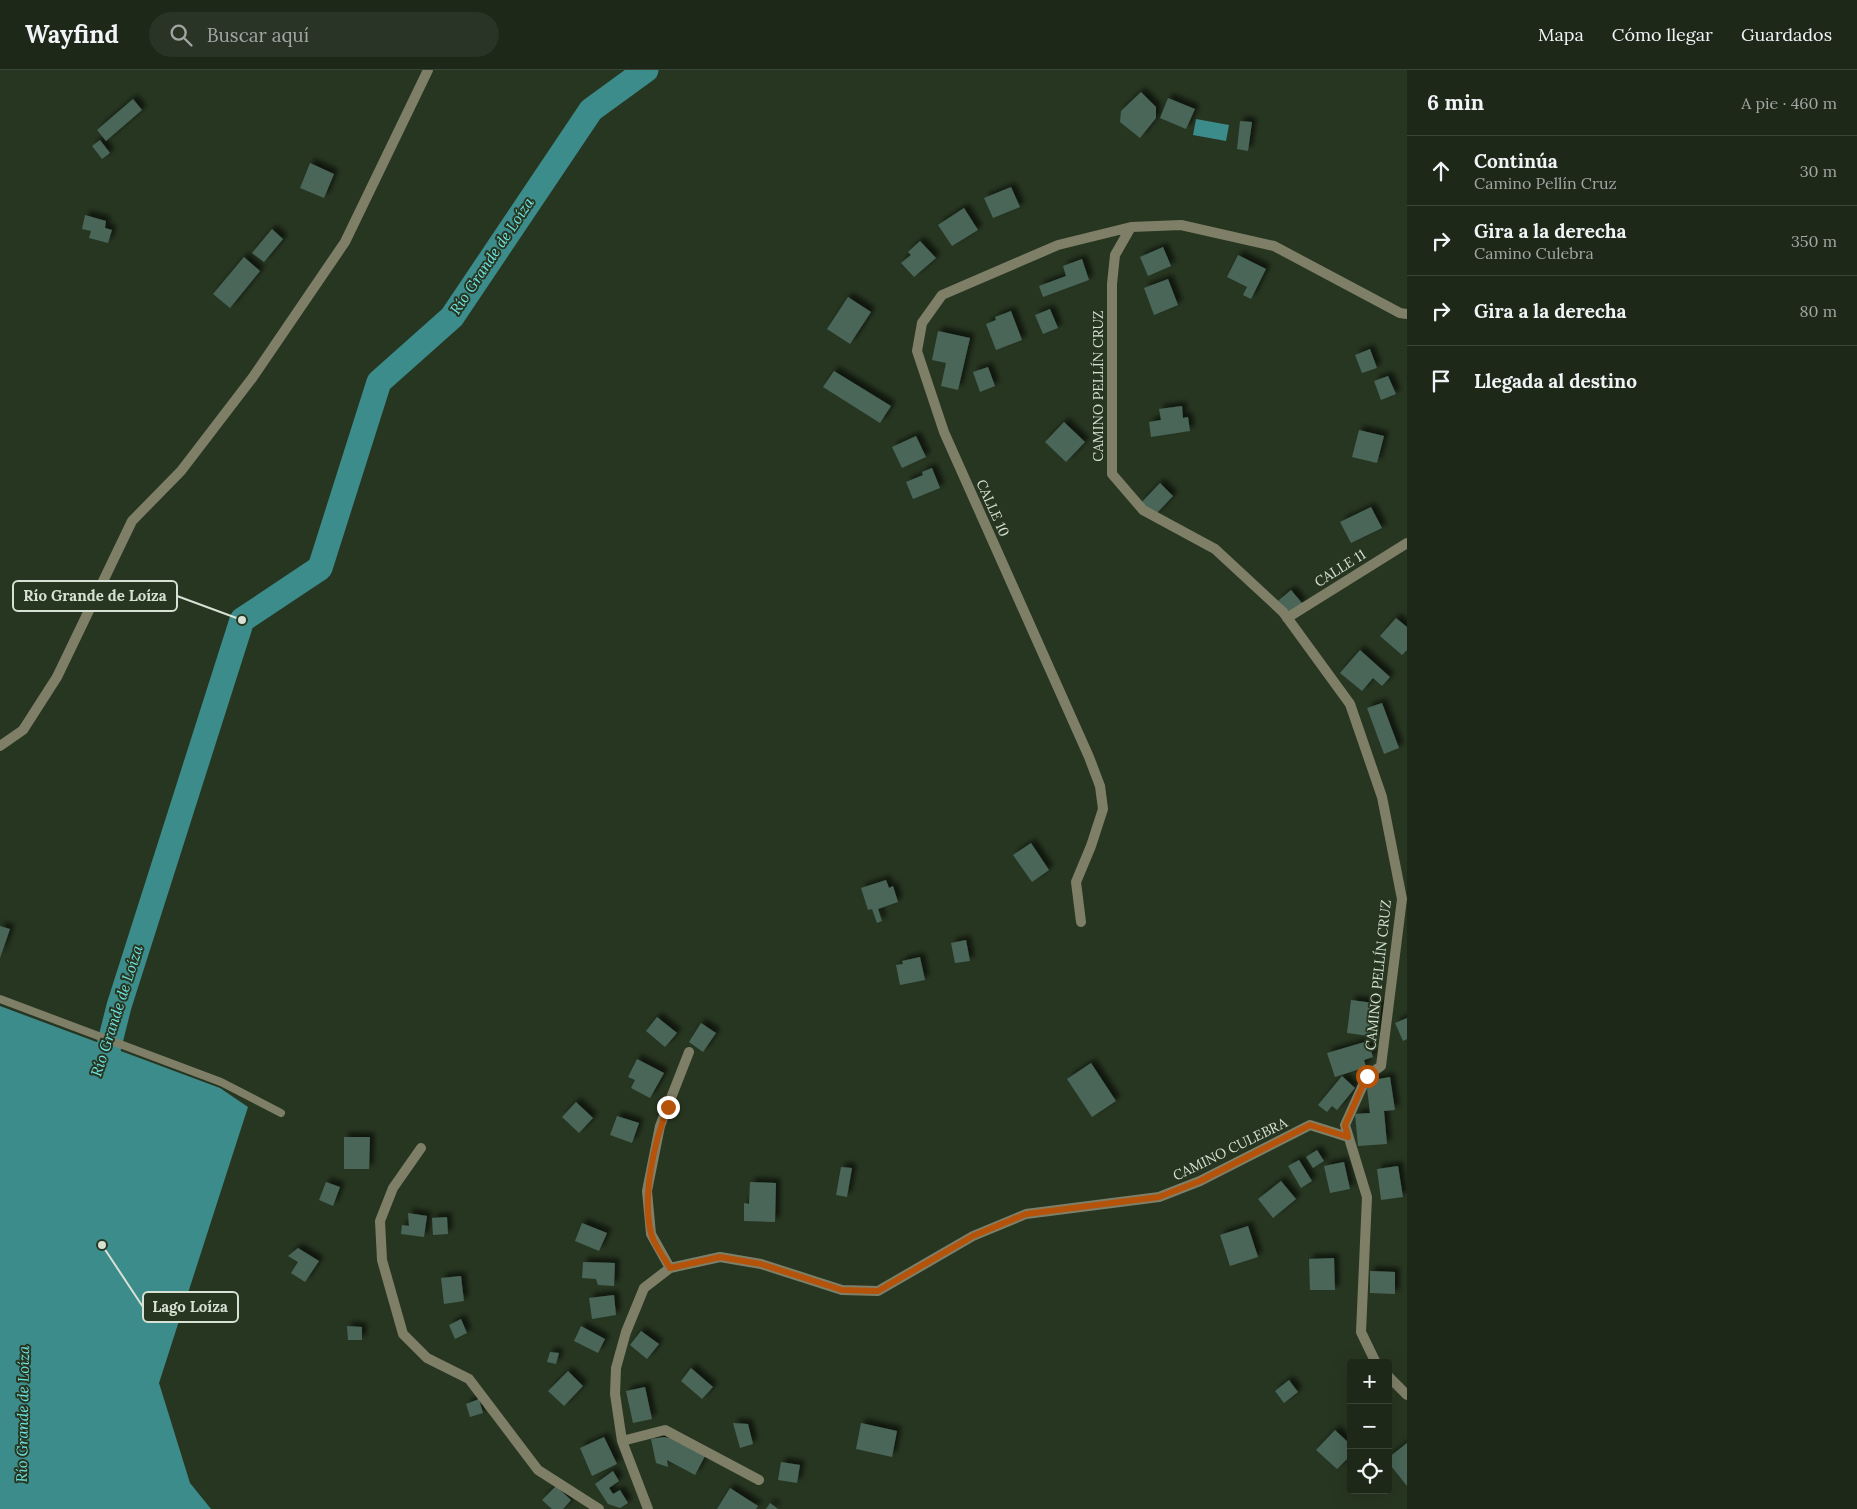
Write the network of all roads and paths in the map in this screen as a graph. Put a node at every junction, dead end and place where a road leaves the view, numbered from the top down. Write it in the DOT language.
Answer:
graph roads {
  1 [pos="428,70"];
  2 [pos="1131,227"];
  3 [pos="1407,314"];
  4 [pos="1407,543"];
  5 [pos="1287,618"];
  6 [pos="0,746"];
  7 [pos="1080,922"];
  8 [pos="0,1000"];
  9 [pos="689,1052"];
  10 [pos="281,1113"];
  11 [pos="1348,1137"];
  12 [pos="421,1148"];
  13 [pos="670,1268"];
  14 [pos="1374,1359"];
  15 [pos="1392,1380"];
  16 [pos="1407,1395"];
  17 [pos="622,1441"];
  18 [pos="759,1480"];
  19 [pos="599,1509"];
  20 [pos="648,1509"];
  1 -- 6 [label="street"];
  2 -- 3 [label="street"];
  2 -- 5 [label="street, CAMINO PELLÍN CRUZ"];
  2 -- 7 [label="street, CALLE 10"];
  4 -- 5 [label="street, CALLE 11"];
  5 -- 11 [label="street, CAMINO PELLÍN CRUZ"];
  8 -- 10 [label="lane"];
  9 -- 13 [label="street"];
  11 -- 13 [label="street, CAMINO CULEBRA"];
  11 -- 14 [label="street"];
  12 -- 19 [label="street"];
  13 -- 17 [label="street, CAMINO CULEBRA"];
  15 -- 16 [label="street"];
  17 -- 18 [label="street"];
  17 -- 20 [label="street, CAMINO CULEBRA"];
}
